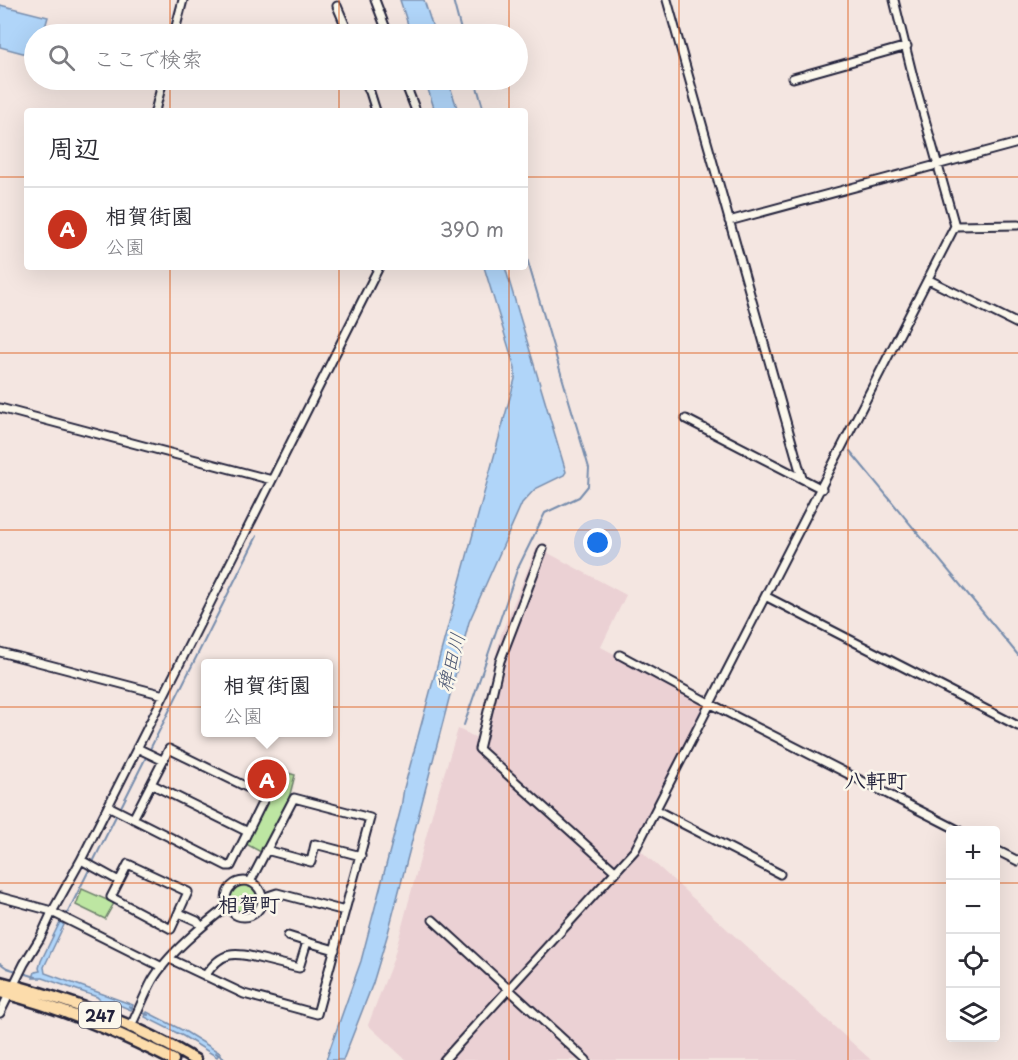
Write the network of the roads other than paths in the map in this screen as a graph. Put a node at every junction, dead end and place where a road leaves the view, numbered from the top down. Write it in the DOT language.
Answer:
graph roads {
  1 [pos="183,0"];
  2 [pos="375,0"];
  3 [pos="667,0"];
  4 [pos="894,0"];
  5 [pos="337,6"];
  6 [pos="177,24"];
  7 [pos="345,24"];
  8 [pos="384,24"];
  9 [pos="907,46"];
  10 [pos="793,78"];
  11 [pos="160,90"];
  12 [pos="369,90"];
  13 [pos="408,90"];
  14 [pos="156,108"];
  15 [pos="375,108"];
  16 [pos="415,108"];
  17 [pos="1018,143"];
  18 [pos="939,166"];
  19 [pos="729,221"];
  20 [pos="1018,225"];
  21 [pos="955,226"];
  22 [pos="377,270"];
  23 [pos="929,280"];
  24 [pos="1018,324"];
  25 [pos="0,408"];
  26 [pos="686,419"];
  27 [pos="802,478"];
  28 [pos="272,480"];
  29 [pos="822,489"];
  30 [pos="543,549"];
  31 [pos="767,597"];
  32 [pos="0,652"];
  33 [pos="620,655"];
  34 [pos="164,695"];
  35 [pos="711,704"];
  36 [pos="1018,726"];
  37 [pos="144,751"];
  38 [pos="162,760"];
  39 [pos="151,784"];
  40 [pos="115,810"];
  41 [pos="657,810"];
  42 [pos="133,819"];
  43 [pos="948,826"];
  44 [pos="248,832"];
  45 [pos="266,850"];
  46 [pos="1000,851"];
  47 [pos="361,855"];
  48 [pos="1018,861"];
  49 [pos="84,862"];
  50 [pos="616,872"];
  51 [pos="780,874"];
  52 [pos="119,881"];
  53 [pos="250,882"];
  54 [pos="0,897"];
  55 [pos="262,898"];
  56 [pos="228,906"];
  57 [pos="345,911"];
  58 [pos="52,912"];
  59 [pos="179,913"];
  60 [pos="433,920"];
  61 [pos="201,926"];
  62 [pos="288,936"];
  63 [pos="307,942"];
  64 [pos="335,950"];
  65 [pos="170,959"];
  66 [pos="162,967"];
  67 [pos="205,976"];
  68 [pos="0,982"];
  69 [pos="508,989"];
  70 [pos="8,990"];
  71 [pos="0,1014"];
  72 [pos="133,1023"];
  73 [pos="173,1060"];
  74 [pos="195,1060"];
  75 [pos="444,1060"];
  76 [pos="586,1060"];
  1 -- 6 [label="street"];
  2 -- 8 [label="street"];
  3 -- 19 [label="street"];
  4 -- 9 [label="street"];
  5 -- 7 [label="street"];
  9 -- 10 [label="street"];
  9 -- 18 [label="street"];
  11 -- 14 [label="street"];
  12 -- 15 [label="street"];
  13 -- 16 [label="street"];
  17 -- 18 [label="street"];
  18 -- 19 [label="street"];
  18 -- 21 [label="street"];
  19 -- 27 [label="street"];
  20 -- 21 [label="street"];
  21 -- 23 [label="street"];
  22 -- 28 [label="street"];
  23 -- 24 [label="street"];
  23 -- 29 [label="street"];
  25 -- 28 [label="street"];
  26 -- 27 [label="street"];
  27 -- 29 [label="street"];
  28 -- 34 [label="street"];
  29 -- 31 [label="street"];
  30 -- 50 [label="street"];
  31 -- 35 [label="street"];
  31 -- 36 [label="street"];
  32 -- 34 [label="street"];
  33 -- 35 [label="street"];
  34 -- 37 [label="street"];
  35 -- 41 [label="street"];
  35 -- 43 [label="street"];
  37 -- 38 [label="street"];
  37 -- 40 [label="street"];
  38 -- 39 [label="street"];
  38 -- 44 [label="street"];
  39 -- 42 [label="street"];
  39 -- 44 [label="street"];
  40 -- 42 [label="street"];
  40 -- 49 [label="street"];
  41 -- 50 [label="street"];
  41 -- 51 [label="street"];
  42 -- 44 [label="street"];
  45 -- 47 [label="street"];
  45 -- 47 [label="street"];
  45 -- 53 [label="street"];
  46 -- 48 [label="street"];
  47 -- 57 [label="street"];
  49 -- 52 [label="street"];
  49 -- 58 [label="street"];
  50 -- 69 [label="street"];
  52 -- 59 [label="street"];
  52 -- 59 [label="street"];
  53 -- 55 [label="street"];
  53 -- 56 [label="street"];
  54 -- 58 [label="street"];
  55 -- 56 [label="street"];
  55 -- 57 [label="street"];
  56 -- 61 [label="street"];
  57 -- 64 [label="street"];
  58 -- 66 [label="street"];
  58 -- 70 [label="street"];
  59 -- 61 [label="street"];
  60 -- 69 [label="street"];
  61 -- 65 [label="street"];
  62 -- 63 [label="street"];
  63 -- 64 [label="street"];
  63 -- 67 [label="street"];
  64 -- 67 [label="street"];
  65 -- 66 [label="street"];
  65 -- 67 [label="street"];
  66 -- 72 [label="street"];
  68 -- 70 [label="highway, 247"];
  69 -- 75 [label="street"];
  69 -- 76 [label="street"];
  70 -- 71 [label="street"];
  70 -- 72 [label="highway, 247"];
  70 -- 73 [label="highway, 247"];
  72 -- 74 [label="highway, 247"];
}
